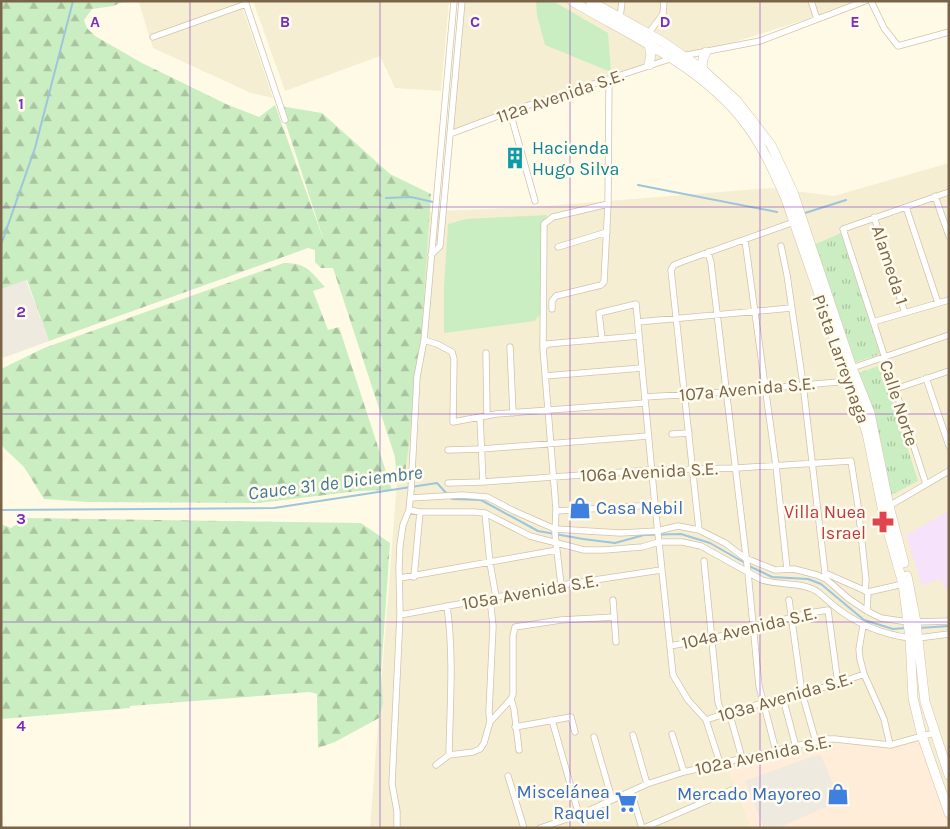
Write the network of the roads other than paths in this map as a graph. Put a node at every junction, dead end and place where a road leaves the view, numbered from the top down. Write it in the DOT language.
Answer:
graph roads {
  1 [pos="454,1"];
  2 [pos="462,1"];
  3 [pos="572,1"];
  4 [pos="590,1"];
  5 [pos="622,1"];
  6 [pos="664,1"];
  7 [pos="811,1"];
  8 [pos="865,1"];
  9 [pos="871,1"];
  10 [pos="246,3"];
  11 [pos="620,18"];
  12 [pos="817,19"];
  13 [pos="949,32"];
  14 [pos="648,34"];
  15 [pos="153,38"];
  16 [pos="649,45"];
  17 [pos="706,52"];
  18 [pos="684,55"];
  19 [pos="670,59"];
  20 [pos="649,65"];
  21 [pos="702,69"];
  22 [pos="609,80"];
  23 [pos="510,112"];
  24 [pos="285,120"];
  25 [pos="450,134"];
  26 [pos="949,192"];
  27 [pos="935,196"];
  28 [pos="535,201"];
  29 [pos="608,204"];
  30 [pos="906,207"];
  31 [pos="874,218"];
  32 [pos="794,222"];
  33 [pos="607,232"];
  34 [pos="949,236"];
  35 [pos="745,240"];
  36 [pos="781,246"];
  37 [pos="558,247"];
  38 [pos="708,252"];
  39 [pos="431,254"];
  40 [pos="949,300"];
  41 [pos="938,303"];
  42 [pos="791,308"];
  43 [pos="552,309"];
  44 [pos="755,312"];
  45 [pos="905,313"];
  46 [pos="717,315"];
  47 [pos="677,319"];
  48 [pos="638,322"];
  49 [pos="873,322"];
  50 [pos="949,335"];
  51 [pos="639,336"];
  52 [pos="602,339"];
  53 [pos="424,340"];
  54 [pos="545,346"];
  55 [pos="510,347"];
  56 [pos="486,353"];
  57 [pos="884,356"];
  58 [pos="642,368"];
  59 [pos="848,369"];
  60 [pos="949,371"];
  61 [pos="545,376"];
  62 [pos="926,378"];
  63 [pos="849,380"];
  64 [pos="803,384"];
  65 [pos="765,388"];
  66 [pos="895,388"];
  67 [pos="727,392"];
  68 [pos="685,394"];
  69 [pos="645,400"];
  70 [pos="547,410"];
  71 [pos="513,413"];
  72 [pos="487,416"];
  73 [pos="480,418"];
  74 [pos="689,433"];
  75 [pos="672,434"];
  76 [pos="648,436"];
  77 [pos="550,444"];
  78 [pos="949,446"];
  79 [pos="481,449"];
  80 [pos="448,450"];
  81 [pos="814,464"];
  82 [pos="776,466"];
  83 [pos="736,468"];
  84 [pos="693,469"];
  85 [pos="651,470"];
  86 [pos="949,471"];
  87 [pos="554,477"];
  88 [pos="483,482"];
  89 [pos="448,483"];
  90 [pos="926,484"];
  91 [pos="410,504"];
  92 [pos="654,505"];
  93 [pos="889,506"];
  94 [pos="556,511"];
  95 [pos="420,512"];
  96 [pos="485,513"];
  97 [pos="555,529"];
  98 [pos="699,530"];
  99 [pos="658,536"];
  100 [pos="556,543"];
  101 [pos="557,550"];
  102 [pos="704,561"];
  103 [pos="490,563"];
  104 [pos="747,565"];
  105 [pos="787,569"];
  106 [pos="661,570"];
  107 [pos="825,573"];
  108 [pos="817,575"];
  109 [pos="414,577"];
  110 [pos="400,578"];
  111 [pos="903,584"];
  112 [pos="561,585"];
  113 [pos="866,591"];
  114 [pos="493,598"];
  115 [pos="613,600"];
  116 [pos="790,600"];
  117 [pos="447,606"];
  118 [pos="866,610"];
  119 [pos="400,615"];
  120 [pos="614,616"];
  121 [pos="792,618"];
  122 [pos="949,621"];
  123 [pos="912,623"];
  124 [pos="863,626"];
  125 [pos="753,628"];
  126 [pos="949,634"];
  127 [pos="914,637"];
  128 [pos="712,638"];
  129 [pos="616,642"];
  130 [pos="670,646"];
  131 [pos="864,674"];
  132 [pos="838,684"];
  133 [pos="802,693"];
  134 [pos="783,698"];
  135 [pos="512,699"];
  136 [pos="763,703"];
  137 [pos="729,712"];
  138 [pos="722,714"];
  139 [pos="552,720"];
  140 [pos="706,720"];
  141 [pos="490,722"];
  142 [pos="515,726"];
  143 [pos="575,732"];
  144 [pos="934,733"];
  145 [pos="672,734"];
  146 [pos="633,735"];
  147 [pos="922,736"];
  148 [pos="594,737"];
  149 [pos="816,742"];
  150 [pos="890,745"];
  151 [pos="796,747"];
  152 [pos="519,750"];
  153 [pos="776,751"];
  154 [pos="450,755"];
  155 [pos="742,758"];
  156 [pos="720,763"];
  157 [pos="436,765"];
  158 [pos="684,772"];
  159 [pos="949,775"];
  160 [pos="508,776"];
  161 [pos="647,784"];
  162 [pos="734,789"];
  163 [pos="631,792"];
  164 [pos="612,799"];
  165 [pos="949,813"];
  166 [pos="579,815"];
  167 [pos="397,828"];
  168 [pos="524,828"];
  169 [pos="540,828"];
  170 [pos="643,828"];
  1 -- 39 [label="street"];
  2 -- 25 [label="street"];
  3 -- 16 [label="main road, Pista Larreynaga"];
  4 -- 11 [label="main road, Pista Larreynaga"];
  5 -- 11 [label="street"];
  6 -- 14 [label="street"];
  7 -- 12 [label="street"];
  8 -- 12 [label="street, 112a Avenida S.E."];
  9 -- 13 [label="street"];
  10 -- 15 [label="street"];
  10 -- 24 [label="street"];
  11 -- 14 [label="main road, Pista Larreynaga"];
  12 -- 17 [label="street, 112a Avenida S.E."];
  14 -- 18 [label="main road, Pista Larreynaga"];
  16 -- 19 [label="main road, Pista Larreynaga"];
  16 -- 20 [label="main road"];
  17 -- 18 [label="street, 112a Avenida S.E."];
  17 -- 21 [label="main road"];
  18 -- 19 [label="street, 112a Avenida S.E."];
  18 -- 21 [label="main road, Pista Larreynaga"];
  19 -- 20 [label="street, 112a Avenida S.E."];
  19 -- 32 [label="main road, Pista Larreynaga"];
  20 -- 22 [label="street, 112a Avenida S.E."];
  21 -- 59 [label="main road, Pista Larreynaga"];
  22 -- 23 [label="street, 112a Avenida S.E."];
  22 -- 29 [label="street"];
  23 -- 25 [label="street, 112a Avenida S.E."];
  23 -- 28 [label="street"];
  25 -- 39 [label="street"];
  26 -- 27 [label="street, Calle Norte"];
  27 -- 30 [label="street, Calle Norte"];
  27 -- 34 [label="street"];
  29 -- 33 [label="street"];
  29 -- 54 [label="street"];
  30 -- 31 [label="street, Calle Norte"];
  30 -- 41 [label="street"];
  31 -- 45 [label="street, Alameda 1"];
  31 -- 49 [label="street, Calle Norte"];
  32 -- 35 [label="street"];
  32 -- 59 [label="main road, Pista Larreynaga"];
  33 -- 37 [label="street"];
  33 -- 43 [label="street"];
  35 -- 38 [label="street"];
  35 -- 44 [label="street"];
  36 -- 42 [label="street"];
  38 -- 46 [label="street"];
  38 -- 47 [label="street"];
  39 -- 53 [label="street"];
  40 -- 41 [label="street"];
  41 -- 45 [label="street"];
  42 -- 44 [label="street"];
  42 -- 64 [label="street"];
  44 -- 46 [label="street"];
  44 -- 65 [label="street"];
  45 -- 49 [label="street"];
  46 -- 47 [label="street"];
  46 -- 67 [label="street"];
  47 -- 48 [label="street"];
  47 -- 68 [label="street"];
  48 -- 51 [label="street"];
  48 -- 52 [label="street"];
  49 -- 57 [label="street, Calle Norte"];
  50 -- 57 [label="street"];
  51 -- 52 [label="street"];
  51 -- 58 [label="street"];
  52 -- 54 [label="street"];
  53 -- 73 [label="street, 107a Avenida S.E."];
  53 -- 91 [label="street"];
  54 -- 61 [label="street"];
  55 -- 71 [label="street"];
  56 -- 72 [label="street"];
  57 -- 59 [label="street"];
  57 -- 66 [label="street, Calle Norte"];
  58 -- 61 [label="street"];
  58 -- 69 [label="street"];
  59 -- 63 [label="main road, Pista Larreynaga"];
  59 -- 93 [label="main road, Pista Larreynaga"];
  60 -- 62 [label="street"];
  61 -- 70 [label="street"];
  62 -- 66 [label="street"];
  62 -- 78 [label="street"];
  63 -- 64 [label="street, 107a Avenida S.E."];
  63 -- 111 [label="main road, Pista Larreynaga"];
  64 -- 65 [label="street, 107a Avenida S.E."];
  64 -- 81 [label="street"];
  65 -- 67 [label="street, 107a Avenida S.E."];
  65 -- 82 [label="street"];
  66 -- 90 [label="street, Calle Norte"];
  67 -- 68 [label="street, 107a Avenida S.E."];
  67 -- 83 [label="street"];
  68 -- 69 [label="street, 107a Avenida S.E."];
  68 -- 74 [label="street"];
  69 -- 70 [label="street, 107a Avenida S.E."];
  69 -- 76 [label="street"];
  70 -- 71 [label="street, 107a Avenida S.E."];
  70 -- 77 [label="street"];
  71 -- 72 [label="street, 107a Avenida S.E."];
  72 -- 73 [label="street, 107a Avenida S.E."];
  73 -- 79 [label="street"];
  74 -- 75 [label="street"];
  74 -- 84 [label="street"];
  76 -- 77 [label="street"];
  76 -- 85 [label="street"];
  77 -- 79 [label="street"];
  77 -- 87 [label="street"];
  79 -- 80 [label="street"];
  79 -- 88 [label="street"];
  81 -- 82 [label="street, 106a Avenida S.E."];
  81 -- 107 [label="street"];
  81 -- 113 [label="street, 106a Avenida S.E."];
  82 -- 83 [label="street, 106a Avenida S.E."];
  82 -- 105 [label="street"];
  83 -- 84 [label="street, 106a Avenida S.E."];
  83 -- 104 [label="street"];
  84 -- 85 [label="street, 106a Avenida S.E."];
  84 -- 98 [label="street"];
  85 -- 87 [label="street, 106a Avenida S.E."];
  85 -- 92 [label="street"];
  86 -- 90 [label="street"];
  87 -- 88 [label="street, 106a Avenida S.E."];
  87 -- 94 [label="street"];
  88 -- 89 [label="street, 106a Avenida S.E."];
  90 -- 93 [label="street"];
  91 -- 95 [label="street"];
  91 -- 97 [label="street"];
  91 -- 110 [label="street"];
  92 -- 94 [label="street"];
  92 -- 99 [label="street"];
  93 -- 123 [label="main road, Pista Larreynaga"];
  94 -- 97 [label="street"];
  95 -- 96 [label="street"];
  95 -- 109 [label="street"];
  96 -- 100 [label="street"];
  96 -- 103 [label="street"];
  97 -- 99 [label="street"];
  97 -- 100 [label="street"];
  98 -- 99 [label="street"];
  98 -- 104 [label="street"];
  99 -- 100 [label="street"];
  99 -- 104 [label="street"];
  99 -- 106 [label="street"];
  100 -- 101 [label="street"];
  101 -- 103 [label="street"];
  101 -- 112 [label="street"];
  102 -- 128 [label="street"];
  103 -- 109 [label="street"];
  103 -- 114 [label="street"];
  104 -- 105 [label="street"];
  104 -- 124 [label="street"];
  104 -- 125 [label="street"];
  105 -- 108 [label="street"];
  106 -- 112 [label="street, 105a Avenida S.E."];
  106 -- 130 [label="street"];
  107 -- 108 [label="street"];
  107 -- 113 [label="street"];
  108 -- 118 [label="street"];
  109 -- 110 [label="street"];
  110 -- 119 [label="street"];
  111 -- 113 [label="street"];
  111 -- 123 [label="main road, Pista Larreynaga"];
  112 -- 114 [label="street, 105a Avenida S.E."];
  113 -- 118 [label="street"];
  114 -- 117 [label="street, 105a Avenida S.E."];
  114 -- 141 [label="street"];
  115 -- 120 [label="street"];
  116 -- 121 [label="street"];
  117 -- 119 [label="street, 105a Avenida S.E."];
  117 -- 154 [label="street"];
  118 -- 123 [label="street"];
  119 -- 167 [label="street"];
  120 -- 129 [label="street"];
  120 -- 135 [label="street"];
  121 -- 125 [label="street, 104a Avenida S.E."];
  121 -- 132 [label="street, 104a Avenida S.E."];
  121 -- 133 [label="street"];
  122 -- 123 [label="street"];
  123 -- 127 [label="main road, Pista Larreynaga"];
  124 -- 127 [label="street"];
  124 -- 131 [label="street"];
  125 -- 128 [label="street, 104a Avenida S.E."];
  125 -- 136 [label="street"];
  126 -- 127 [label="street"];
  127 -- 144 [label="main road, Pista Larreynaga"];
  127 -- 147 [label="main road, Pista Larreynaga"];
  128 -- 130 [label="street, 104a Avenida S.E."];
  128 -- 138 [label="street"];
  130 -- 140 [label="street"];
  131 -- 132 [label="street, 103a Avenida S.E."];
  131 -- 150 [label="street"];
  132 -- 133 [label="street, 103a Avenida S.E."];
  133 -- 134 [label="street, 103a Avenida S.E."];
  133 -- 149 [label="street"];
  134 -- 136 [label="street, 103a Avenida S.E."];
  134 -- 151 [label="street"];
  135 -- 141 [label="street"];
  135 -- 142 [label="street"];
  136 -- 137 [label="street, 103a Avenida S.E."];
  136 -- 153 [label="street"];
  137 -- 138 [label="street, 103a Avenida S.E."];
  137 -- 155 [label="street"];
  138 -- 140 [label="street, 103a Avenida S.E."];
  139 -- 142 [label="street"];
  139 -- 143 [label="street"];
  139 -- 166 [label="street"];
  140 -- 156 [label="street"];
  141 -- 154 [label="street"];
  142 -- 152 [label="street"];
  144 -- 147 [label="street, 102a Avenida S.E."];
  144 -- 159 [label="main road, Pista Larreynaga"];
  145 -- 158 [label="street"];
  146 -- 161 [label="street"];
  147 -- 150 [label="street, 102a Avenida S.E."];
  147 -- 165 [label="main road, Pista Larreynaga"];
  148 -- 164 [label="street"];
  149 -- 150 [label="street, 102a Avenida S.E."];
  149 -- 151 [label="street, 102a Avenida S.E."];
  151 -- 153 [label="street, 102a Avenida S.E."];
  153 -- 155 [label="street, 102a Avenida S.E."];
  154 -- 157 [label="street"];
  155 -- 156 [label="street, 102a Avenida S.E."];
  156 -- 158 [label="street, 102a Avenida S.E."];
  158 -- 161 [label="street, 102a Avenida S.E."];
  160 -- 168 [label="street"];
  161 -- 163 [label="street, 102a Avenida S.E."];
  162 -- 170 [label="street"];
  163 -- 164 [label="street, 102a Avenida S.E."];
  163 -- 170 [label="street"];
  164 -- 166 [label="street, 102a Avenida S.E."];
  166 -- 169 [label="street, 102a Avenida S.E."];
}
